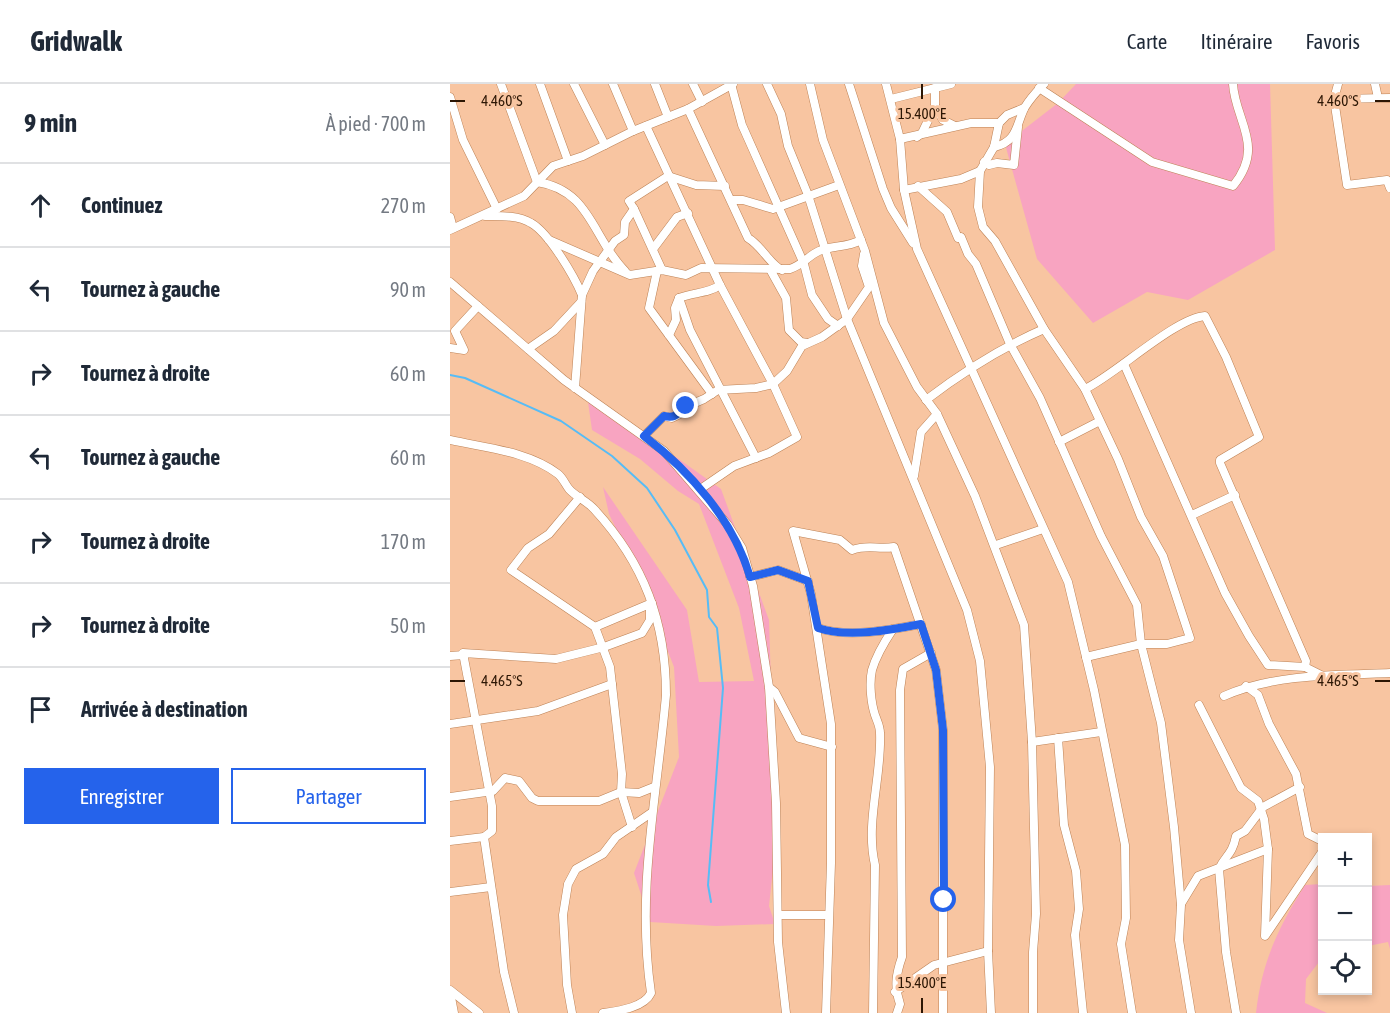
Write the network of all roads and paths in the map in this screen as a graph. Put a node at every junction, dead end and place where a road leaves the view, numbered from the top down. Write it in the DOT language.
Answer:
graph roads {
  1 [pos="501,84"];
  2 [pos="540,84"];
  3 [pos="574,84"];
  4 [pos="613,84"];
  5 [pos="655,84"];
  6 [pos="693,84"];
  7 [pos="732,84"];
  8 [pos="767,84"];
  9 [pos="810,84"];
  10 [pos="849,84"];
  11 [pos="886,84"];
  12 [pos="951,84"];
  13 [pos="1233,84"];
  14 [pos="1338,84"];
  15 [pos="1375,84"];
  16 [pos="1041,86"];
  17 [pos="935,88"];
  18 [pos="450,97"];
  19 [pos="1378,98"];
  20 [pos="1390,98"];
  21 [pos="891,99"];
  22 [pos="1334,99"];
  23 [pos="702,102"];
  24 [pos="935,106"];
  25 [pos="1024,108"];
  26 [pos="687,109"];
  27 [pos="668,117"];
  28 [pos="999,123"];
  29 [pos="646,126"];
  30 [pos="955,126"];
  31 [pos="1018,126"];
  32 [pos="633,130"];
  33 [pos="917,137"];
  34 [pos="900,139"];
  35 [pos="605,145"];
  36 [pos="994,147"];
  37 [pos="568,161"];
  38 [pos="984,162"];
  39 [pos="980,171"];
  40 [pos="668,176"];
  41 [pos="537,182"];
  42 [pos="839,185"];
  43 [pos="725,186"];
  44 [pos="918,186"];
  45 [pos="1390,188"];
  46 [pos="904,190"];
  47 [pos="808,195"];
  48 [pos="732,200"];
  49 [pos="777,208"];
  50 [pos="497,209"];
  51 [pos="634,209"];
  52 [pos="688,213"];
  53 [pos="481,216"];
  54 [pos="450,217"];
  55 [pos="452,229"];
  56 [pos="549,240"];
  57 [pos="861,240"];
  58 [pos="652,249"];
  59 [pos="917,249"];
  60 [pos="825,250"];
  61 [pos="609,251"];
  62 [pos="865,251"];
  63 [pos="601,262"];
  64 [pos="804,264"];
  65 [pos="714,270"];
  66 [pos="782,270"];
  67 [pos="660,271"];
  68 [pos="771,271"];
  69 [pos="626,273"];
  70 [pos="450,282"];
  71 [pos="720,285"];
  72 [pos="582,298"];
  73 [pos="679,298"];
  74 [pos="478,306"];
  75 [pos="846,320"];
  76 [pos="838,326"];
  77 [pos="1044,329"];
  78 [pos="669,335"];
  79 [pos="807,343"];
  80 [pos="1010,344"];
  81 [pos="450,348"];
  82 [pos="528,349"];
  83 [pos="1124,364"];
  84 [pos="970,366"];
  85 [pos="773,384"];
  86 [pos="575,388"];
  87 [pos="722,389"];
  88 [pos="1085,390"];
  89 [pos="712,394"];
  90 [pos="926,400"];
  91 [pos="937,414"];
  92 [pos="1098,422"];
  93 [pos="644,436"];
  94 [pos="450,440"];
  95 [pos="1059,442"];
  96 [pos="756,458"];
  97 [pos="914,478"];
  98 [pos="699,490"];
  99 [pos="1235,495"];
  100 [pos="580,497"];
  101 [pos="1192,515"];
  102 [pos="1043,530"];
  103 [pos="996,545"];
  104 [pos="750,577"];
  105 [pos="808,581"];
  106 [pos="651,603"];
  107 [pos="921,624"];
  108 [pos="596,627"];
  109 [pos="818,628"];
  110 [pos="893,629"];
  111 [pos="1141,644"];
  112 [pos="604,647"];
  113 [pos="931,653"];
  114 [pos="464,655"];
  115 [pos="450,656"];
  116 [pos="1086,657"];
  117 [pos="1305,667"];
  118 [pos="1390,673"];
  119 [pos="1323,676"];
  120 [pos="612,684"];
  121 [pos="1246,686"];
  122 [pos="769,687"];
  123 [pos="1224,696"];
  124 [pos="1199,705"];
  125 [pos="475,719"];
  126 [pos="450,723"];
  127 [pos="1101,732"];
  128 [pos="1058,738"];
  129 [pos="1032,742"];
  130 [pos="832,747"];
  131 [pos="654,787"];
  132 [pos="1300,787"];
  133 [pos="490,792"];
  134 [pos="621,792"];
  135 [pos="450,797"];
  136 [pos="1261,811"];
  137 [pos="651,813"];
  138 [pos="632,827"];
  139 [pos="484,837"];
  140 [pos="1318,839"];
  141 [pos="450,841"];
  142 [pos="1269,849"];
  143 [pos="1318,859"];
  144 [pos="1219,869"];
  145 [pos="491,887"];
  146 [pos="450,892"];
  147 [pos="1181,905"];
  148 [pos="778,915"];
  149 [pos="828,915"];
  150 [pos="988,951"];
  151 [pos="941,962"];
  152 [pos="450,991"];
  153 [pos="895,992"];
  154 [pos="454,1013"];
  155 [pos="479,1013"];
  156 [pos="514,1013"];
  157 [pos="572,1013"];
  158 [pos="603,1013"];
  159 [pos="786,1013"];
  160 [pos="825,1013"];
  161 [pos="873,1013"];
  162 [pos="897,1013"];
  163 [pos="943,1013"];
  164 [pos="991,1013"];
  165 [pos="1033,1013"];
  166 [pos="1083,1013"];
  167 [pos="1132,1013"];
  168 [pos="1191,1013"];
  169 [pos="1236,1013"];
  1 -- 41 [label="street"];
  2 -- 37 [label="street"];
  3 -- 35 [label="street"];
  4 -- 32 [label="street"];
  5 -- 27 [label="street"];
  6 -- 23 [label="street"];
  7 -- 23 [label="street"];
  7 -- 49 [label="street"];
  8 -- 47 [label="street"];
  9 -- 42 [label="street"];
  10 -- 59 [label="street"];
  11 -- 21 [label="street"];
  12 -- 17 [label="street"];
  13 -- 16 [label="street"];
  14 -- 22 [label="street"];
  15 -- 19 [label="street"];
  16 -- 25 [label="street"];
  17 -- 21 [label="street"];
  17 -- 24 [label="street"];
  18 -- 50 [label="street"];
  19 -- 20 [label="street"];
  19 -- 22 [label="street"];
  21 -- 34 [label="street"];
  22 -- 45 [label="street"];
  23 -- 26 [label="street"];
  24 -- 30 [label="street"];
  24 -- 33 [label="street"];
  25 -- 28 [label="street"];
  25 -- 31 [label="street"];
  26 -- 27 [label="street"];
  26 -- 43 [label="street"];
  27 -- 29 [label="street"];
  28 -- 30 [label="street"];
  28 -- 36 [label="street"];
  29 -- 32 [label="street"];
  29 -- 40 [label="street"];
  30 -- 33 [label="street"];
  31 -- 36 [label="street"];
  31 -- 38 [label="street"];
  32 -- 35 [label="street"];
  33 -- 34 [label="street"];
  34 -- 46 [label="street"];
  35 -- 37 [label="street"];
  36 -- 38 [label="street"];
  37 -- 41 [label="street"];
  38 -- 39 [label="street"];
  39 -- 44 [label="street"];
  39 -- 77 [label="street"];
  40 -- 43 [label="street"];
  40 -- 51 [label="street"];
  40 -- 52 [label="street"];
  41 -- 50 [label="street"];
  41 -- 61 [label="street"];
  42 -- 47 [label="street"];
  42 -- 57 [label="street"];
  43 -- 48 [label="street"];
  44 -- 46 [label="street"];
  44 -- 80 [label="street"];
  46 -- 59 [label="street"];
  47 -- 49 [label="street"];
  47 -- 60 [label="street"];
  48 -- 49 [label="street"];
  48 -- 66 [label="street"];
  49 -- 64 [label="street"];
  50 -- 53 [label="street"];
  51 -- 58 [label="street"];
  51 -- 61 [label="street"];
  52 -- 58 [label="street"];
  52 -- 65 [label="street"];
  53 -- 55 [label="street"];
  53 -- 56 [label="street"];
  54 -- 55 [label="street"];
  56 -- 63 [label="street"];
  56 -- 72 [label="street"];
  57 -- 60 [label="street"];
  57 -- 62 [label="street"];
  58 -- 67 [label="street"];
  59 -- 84 [label="street"];
  60 -- 64 [label="street"];
  60 -- 75 [label="street"];
  61 -- 63 [label="street"];
  61 -- 69 [label="street"];
  62 -- 75 [label="street"];
  62 -- 90 [label="street"];
  63 -- 69 [label="street"];
  63 -- 72 [label="street"];
  64 -- 66 [label="street"];
  64 -- 76 [label="street"];
  65 -- 67 [label="street"];
  65 -- 68 [label="street"];
  65 -- 71 [label="street"];
  66 -- 68 [label="street"];
  67 -- 69 [label="street"];
  67 -- 78 [label="street"];
  68 -- 79 [label="street"];
  70 -- 74 [label="street"];
  71 -- 73 [label="street"];
  71 -- 85 [label="street"];
  72 -- 82 [label="street"];
  72 -- 86 [label="street"];
  73 -- 78 [label="street"];
  73 -- 87 [label="street"];
  74 -- 81 [label="street"];
  74 -- 82 [label="street"];
  75 -- 76 [label="street"];
  75 -- 97 [label="street"];
  76 -- 79 [label="street"];
  77 -- 80 [label="street"];
  77 -- 88 [label="street"];
  78 -- 89 [label="street"];
  79 -- 85 [label="street"];
  80 -- 84 [label="street"];
  80 -- 95 [label="street"];
  82 -- 86 [label="street"];
  83 -- 88 [label="street"];
  83 -- 99 [label="street"];
  83 -- 101 [label="street"];
  84 -- 90 [label="street"];
  84 -- 102 [label="street"];
  85 -- 87 [label="street"];
  85 -- 96 [label="street"];
  86 -- 93 [label="street"];
  87 -- 89 [label="street"];
  87 -- 96 [label="street"];
  88 -- 92 [label="street"];
  89 -- 93 [label="street"];
  90 -- 91 [label="street"];
  91 -- 97 [label="street"];
  91 -- 103 [label="street"];
  92 -- 95 [label="street"];
  92 -- 111 [label="street"];
  93 -- 98 [label="street"];
  94 -- 100 [label="street"];
  95 -- 111 [label="street"];
  96 -- 98 [label="street"];
  97 -- 150 [label="street"];
  98 -- 104 [label="street"];
  99 -- 101 [label="street"];
  99 -- 117 [label="street"];
  100 -- 106 [label="street"];
  100 -- 108 [label="street"];
  101 -- 117 [label="street"];
  102 -- 103 [label="street"];
  102 -- 116 [label="street"];
  103 -- 129 [label="street"];
  104 -- 105 [label="street"];
  104 -- 122 [label="street"];
  105 -- 107 [label="street"];
  105 -- 109 [label="street"];
  106 -- 108 [label="street"];
  106 -- 112 [label="street"];
  106 -- 131 [label="street"];
  107 -- 110 [label="street"];
  107 -- 113 [label="street"];
  108 -- 112 [label="street"];
  109 -- 110 [label="street"];
  109 -- 130 [label="street"];
  110 -- 161 [label="street"];
  111 -- 116 [label="street"];
  111 -- 147 [label="street"];
  112 -- 114 [label="street"];
  112 -- 120 [label="street"];
  113 -- 151 [label="street"];
  113 -- 153 [label="street"];
  114 -- 115 [label="street"];
  114 -- 125 [label="street"];
  116 -- 127 [label="street"];
  117 -- 119 [label="street"];
  118 -- 119 [label="street"];
  119 -- 121 [label="street"];
  120 -- 125 [label="street"];
  120 -- 134 [label="street"];
  121 -- 123 [label="street"];
  121 -- 132 [label="street"];
  122 -- 130 [label="street"];
  122 -- 148 [label="street"];
  124 -- 136 [label="street"];
  125 -- 126 [label="street"];
  125 -- 133 [label="street"];
  127 -- 128 [label="street"];
  127 -- 167 [label="street"];
  128 -- 129 [label="street"];
  128 -- 166 [label="street"];
  129 -- 165 [label="street"];
  130 -- 149 [label="street"];
  131 -- 134 [label="street"];
  131 -- 137 [label="street"];
  132 -- 136 [label="street"];
  132 -- 140 [label="street"];
  133 -- 134 [label="street"];
  133 -- 135 [label="street"];
  133 -- 139 [label="street"];
  134 -- 138 [label="street"];
  136 -- 142 [label="street"];
  136 -- 144 [label="street"];
  137 -- 138 [label="street"];
  137 -- 158 [label="street"];
  138 -- 157 [label="street"];
  139 -- 141 [label="street"];
  139 -- 145 [label="street"];
  142 -- 143 [label="street"];
  142 -- 144 [label="street"];
  144 -- 147 [label="street"];
  144 -- 169 [label="street"];
  145 -- 146 [label="street"];
  145 -- 156 [label="street"];
  147 -- 168 [label="street"];
  148 -- 149 [label="street"];
  148 -- 159 [label="street"];
  149 -- 160 [label="street"];
  150 -- 151 [label="street"];
  150 -- 164 [label="street"];
  151 -- 153 [label="street"];
  151 -- 163 [label="street"];
  152 -- 154 [label="street"];
  152 -- 155 [label="street"];
  153 -- 162 [label="street"];
}
